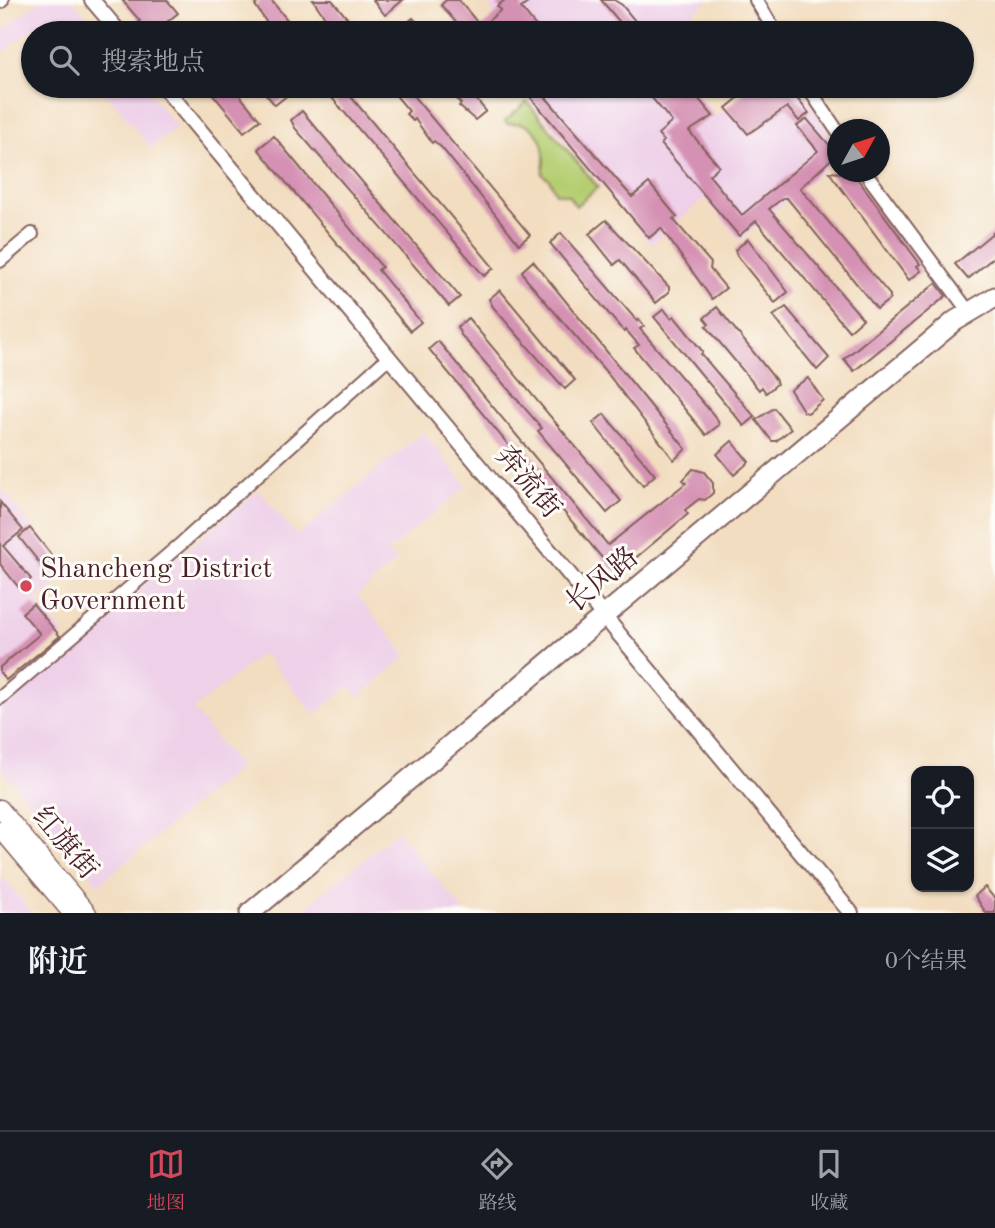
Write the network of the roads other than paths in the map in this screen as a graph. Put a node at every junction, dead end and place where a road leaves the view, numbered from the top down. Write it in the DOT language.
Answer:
graph roads {
  1 [pos="92,0"];
  2 [pos="756,0"];
  3 [pos="110,21"];
  4 [pos="769,21"];
  5 [pos="173,98"];
  6 [pos="815,98"];
  7 [pos="829,119"];
  8 [pos="872,182"];
  9 [pos="32,234"];
  10 [pos="0,261"];
  11 [pos="995,296"];
  12 [pos="995,310"];
  13 [pos="969,312"];
  14 [pos="389,356"];
  15 [pos="608,620"];
  16 [pos="0,698"];
  17 [pos="0,808"];
  18 [pos="0,829"];
  19 [pos="71,913"];
  20 [pos="88,913"];
  21 [pos="250,913"];
  22 [pos="268,913"];
  23 [pos="851,913"];
  1 -- 3 [label="street"];
  2 -- 4 [label="street"];
  5 -- 14 [label="street, 奔流街"];
  6 -- 7 [label="street"];
  8 -- 13 [label="street"];
  9 -- 10 [label="street"];
  11 -- 13 [label="main road, 长风路"];
  12 -- 15 [label="main road, 长风路"];
  13 -- 15 [label="main road, 长风路"];
  14 -- 15 [label="street, 奔流街"];
  14 -- 16 [label="street"];
  15 -- 21 [label="main road, 长风路"];
  15 -- 22 [label="main road, 长风路"];
  15 -- 23 [label="street, 奔流街"];
  17 -- 20 [label="main road, 红旗街"];
  18 -- 19 [label="main road, 红旗街"];
}
